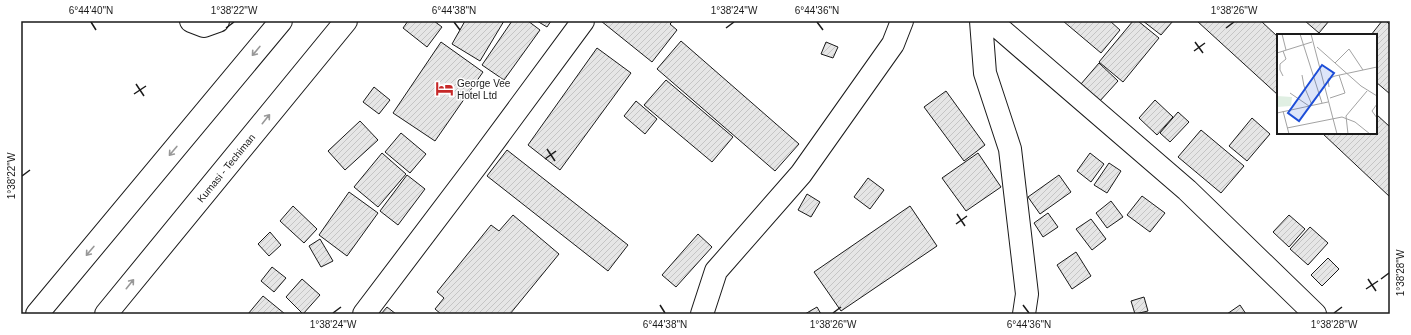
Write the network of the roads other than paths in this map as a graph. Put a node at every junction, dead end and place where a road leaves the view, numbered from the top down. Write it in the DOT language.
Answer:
graph roads {
  1 [pos="191,21"];
  2 [pos="218,21"];
  3 [pos="281,21"];
  4 [pos="346,21"];
  5 [pos="583,21"];
  6 [pos="902,21"];
  7 [pos="981,21"];
  8 [pos="991,21"];
  9 [pos="37,314"];
  10 [pos="106,314"];
  11 [pos="364,314"];
  12 [pos="702,314"];
  13 [pos="1024,314"];
  14 [pos="1315,314"];
  1 -- 2 [label="main road"];
  3 -- 9 [label="main road, one-way"];
  10 -- 4 [label="main road, Kumasi - Techiman, one-way"];
  5 -- 11 [label="main road"];
  6 -- 12 [label="main road"];
  7 -- 13 [label="main road"];
  8 -- 14 [label="main road"];
}
